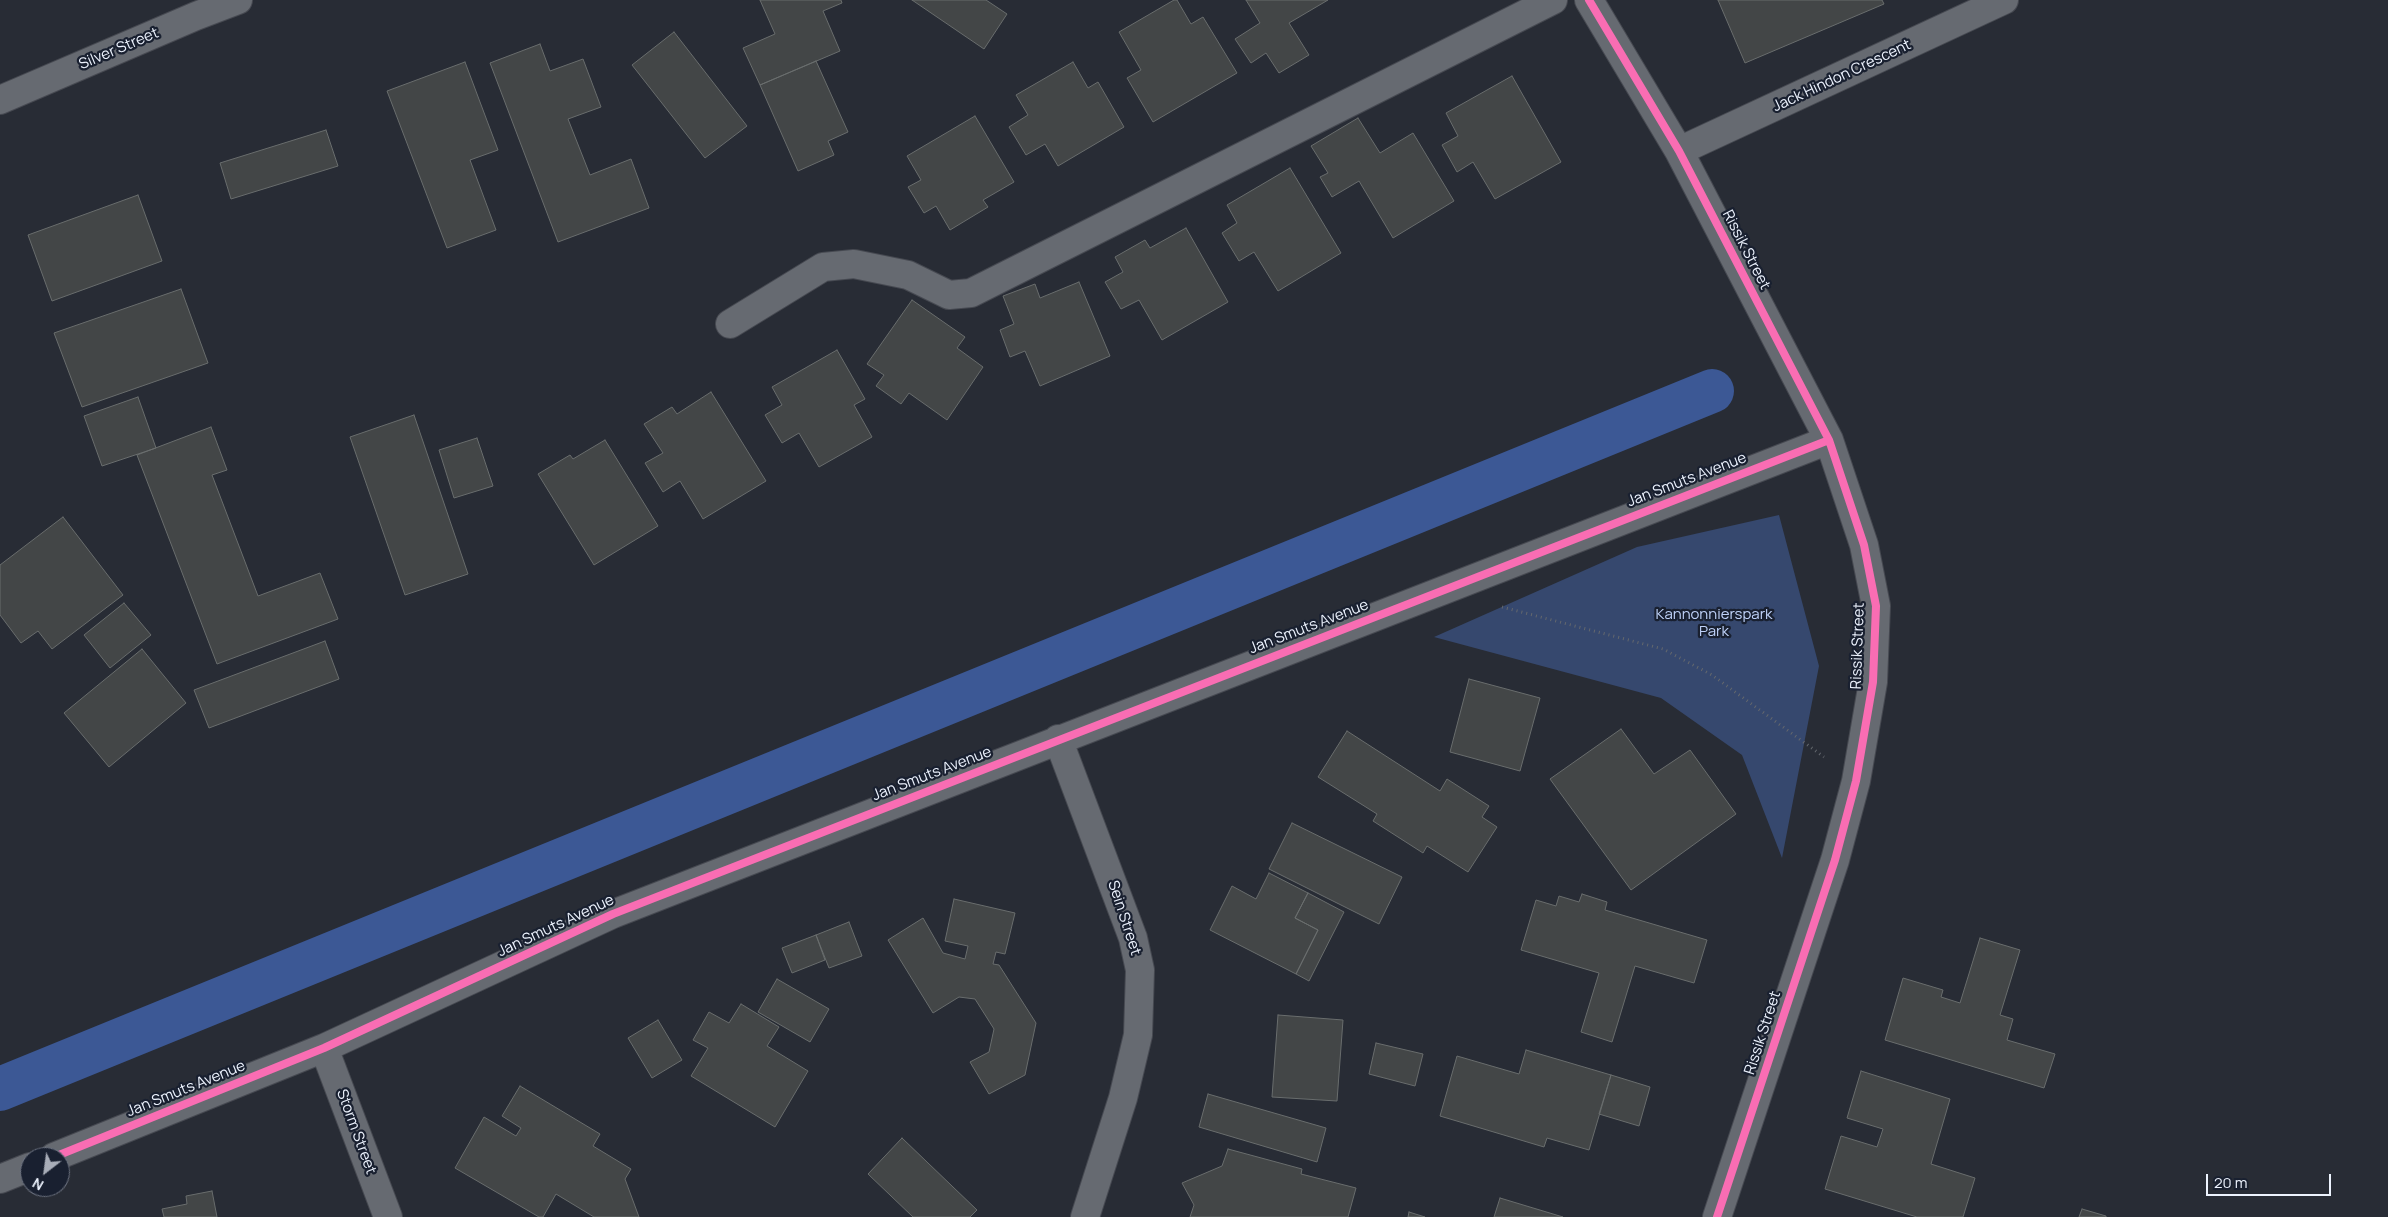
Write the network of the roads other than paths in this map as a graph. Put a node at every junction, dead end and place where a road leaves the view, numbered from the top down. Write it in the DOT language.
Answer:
graph roads {
  1 [pos="238,0"];
  2 [pos="1553,0"];
  3 [pos="1589,0"];
  4 [pos="2004,0"];
  5 [pos="0,100"];
  6 [pos="1679,151"];
  7 [pos="730,324"];
  8 [pos="1829,440"];
  9 [pos="1058,740"];
  10 [pos="324,1048"];
  11 [pos="70,1151"];
  12 [pos="20,1171"];
  13 [pos="0,1179"];
  14 [pos="388,1217"];
  15 [pos="1085,1217"];
  16 [pos="1717,1217"];
  1 -- 5 [label="street, Silver Street"];
  2 -- 7 [label="street"];
  3 -- 6 [label="street, Rissik Street"];
  4 -- 6 [label="street, Jack Hindon Crescent"];
  6 -- 8 [label="street, Rissik Street"];
  8 -- 9 [label="street, Jan Smuts Avenue"];
  8 -- 16 [label="street, Rissik Street"];
  9 -- 10 [label="street, Jan Smuts Avenue"];
  9 -- 15 [label="street, Sein Street"];
  10 -- 11 [label="street, Jan Smuts Avenue"];
  10 -- 14 [label="street, Storm Street"];
  12 -- 13 [label="street"];
}
